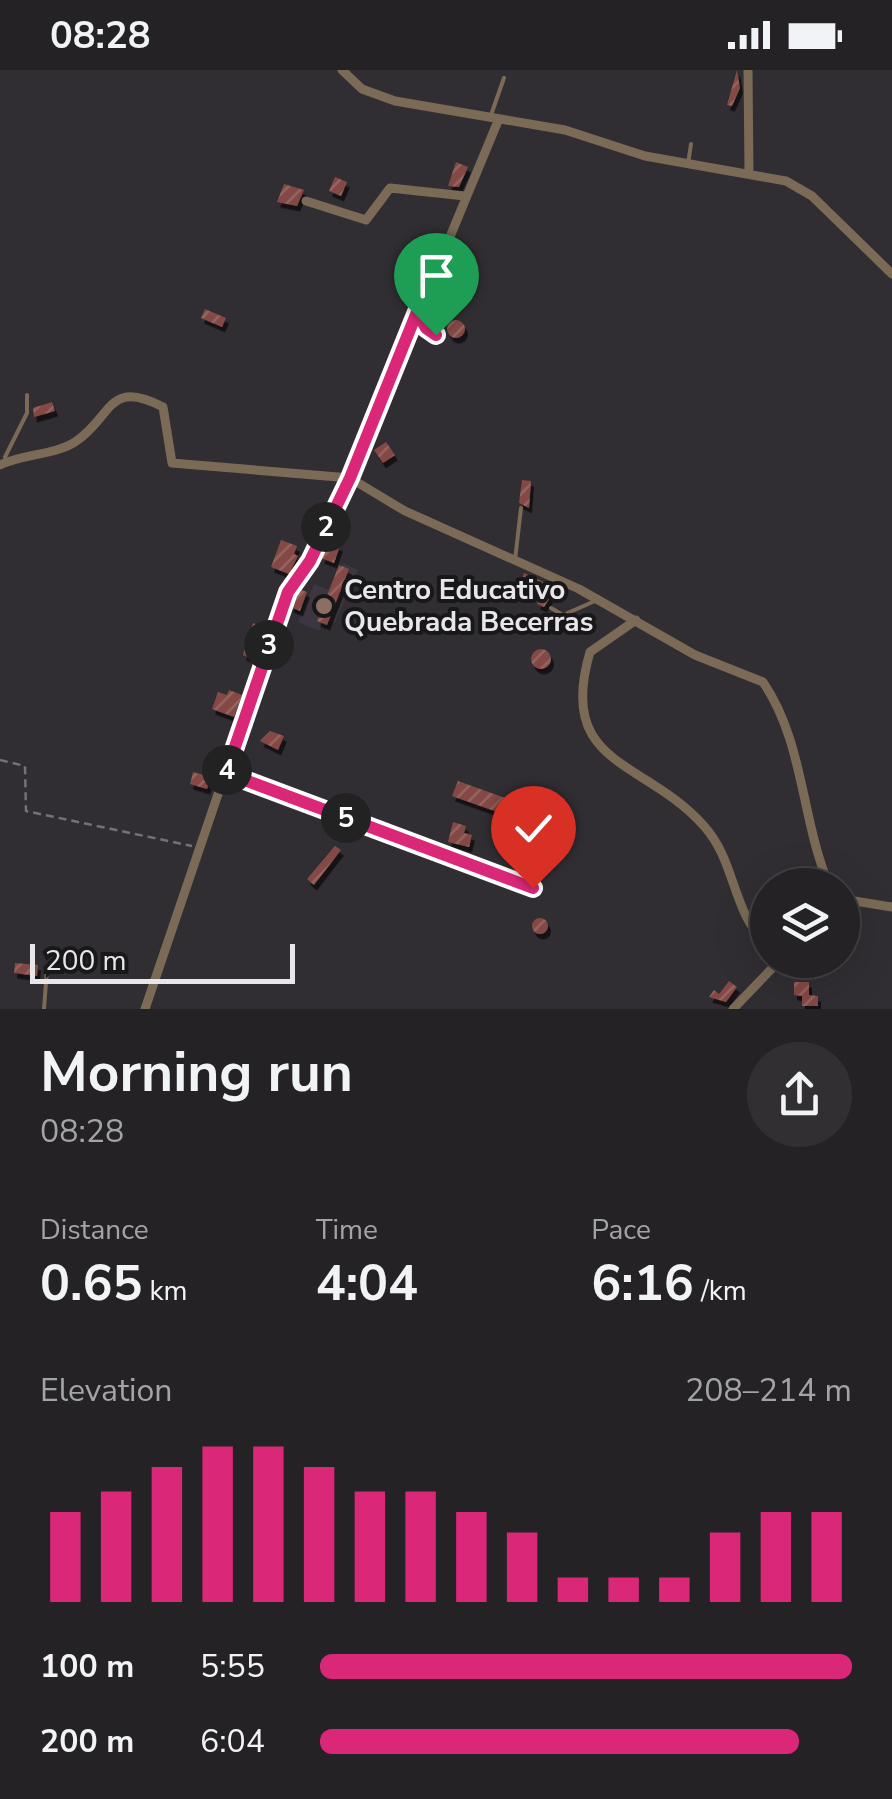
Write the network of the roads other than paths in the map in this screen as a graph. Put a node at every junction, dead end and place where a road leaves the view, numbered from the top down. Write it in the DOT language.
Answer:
graph roads {
  1 [pos="342,70"];
  2 [pos="748,70"];
  3 [pos="504,78"];
  4 [pos="494,120"];
  5 [pos="691,144"];
  6 [pos="688,165"];
  7 [pos="750,173"];
  8 [pos="465,196"];
  9 [pos="306,202"];
  10 [pos="892,274"];
  11 [pos="417,312"];
  12 [pos="444,337"];
  13 [pos="27,395"];
  14 [pos="4,460"];
  15 [pos="350,478"];
  16 [pos="520,508"];
  17 [pos="515,560"];
  18 [pos="598,600"];
  19 [pos="550,608"];
  20 [pos="636,620"];
  21 [pos="226,773"];
  22 [pos="824,868"];
  23 [pos="533,888"];
  24 [pos="860,902"];
  25 [pos="892,908"];
  26 [pos="750,923"];
  27 [pos="47,969"];
  28 [pos="763,978"];
  29 [pos="44,1009"];
  30 [pos="146,1009"];
  31 [pos="733,1009"];
  1 -- 4 [label="street"];
  2 -- 7 [label="street"];
  3 -- 4 [label="lane"];
  4 -- 6 [label="street"];
  4 -- 8 [label="street"];
  5 -- 6 [label="lane"];
  6 -- 7 [label="street"];
  7 -- 10 [label="street"];
  8 -- 9 [label="street"];
  8 -- 11 [label="street"];
  11 -- 12 [label="lane"];
  11 -- 15 [label="street"];
  13 -- 14 [label="lane"];
  14 -- 15 [label="street"];
  15 -- 17 [label="street"];
  15 -- 21 [label="street"];
  16 -- 17 [label="lane"];
  17 -- 18 [label="street"];
  18 -- 19 [label="lane"];
  18 -- 20 [label="street"];
  20 -- 22 [label="street"];
  20 -- 26 [label="street"];
  21 -- 23 [label="street"];
  21 -- 30 [label="street"];
  24 -- 25 [label="street"];
  27 -- 29 [label="lane"];
  28 -- 31 [label="street"];
}
